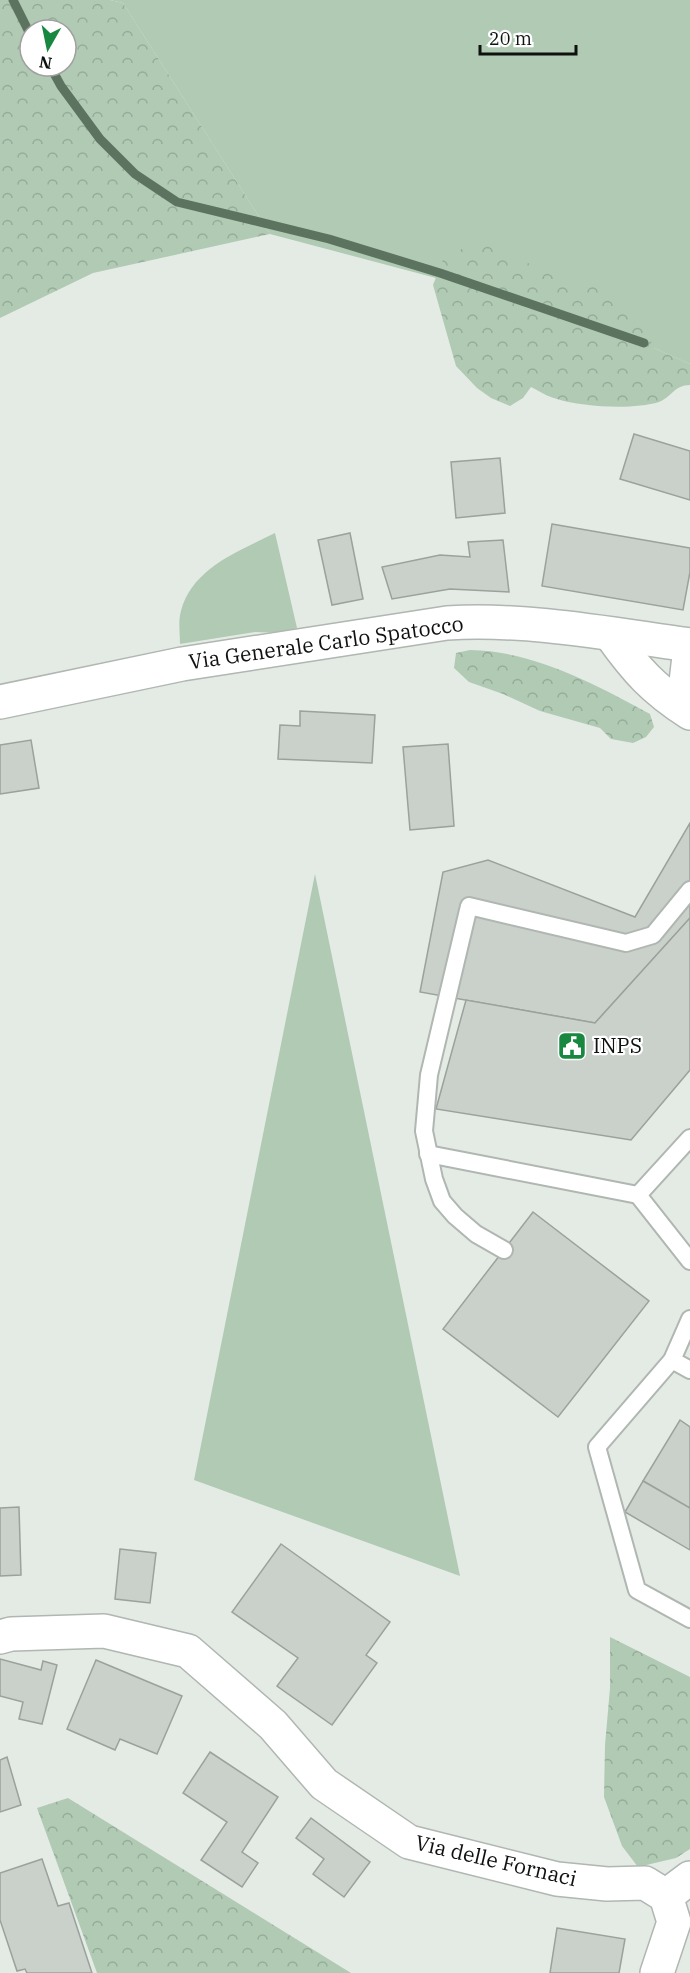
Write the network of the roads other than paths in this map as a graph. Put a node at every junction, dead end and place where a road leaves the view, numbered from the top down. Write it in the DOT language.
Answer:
graph roads {
  1 [pos="611,634"];
  2 [pos="690,646"];
  3 [pos="0,702"];
  4 [pos="690,704"];
  5 [pos="690,713"];
  6 [pos="690,890"];
  7 [pos="690,1138"];
  8 [pos="428,1154"];
  9 [pos="638,1195"];
  10 [pos="504,1250"];
  11 [pos="690,1261"];
  12 [pos="690,1319"];
  13 [pos="672,1360"];
  14 [pos="690,1370"];
  15 [pos="690,1619"];
  16 [pos="0,1637"];
  17 [pos="678,1887"];
  18 [pos="657,1973"];
  1 -- 2 [label="street, Via Generale Carlo Spatocco"];
  1 -- 3 [label="street, Via Generale Carlo Spatocco"];
  1 -- 5 [label="street"];
  2 -- 4 [label="street"];
  6 -- 8 [label="lane"];
  7 -- 9 [label="lane"];
  8 -- 9 [label="lane"];
  8 -- 10 [label="lane"];
  9 -- 11 [label="lane"];
  12 -- 13 [label="lane"];
  13 -- 14 [label="lane"];
  13 -- 15 [label="lane"];
  16 -- 17 [label="street, Via delle Fornaci"];
  17 -- 18 [label="street, Via delle Fornaci"];
}
